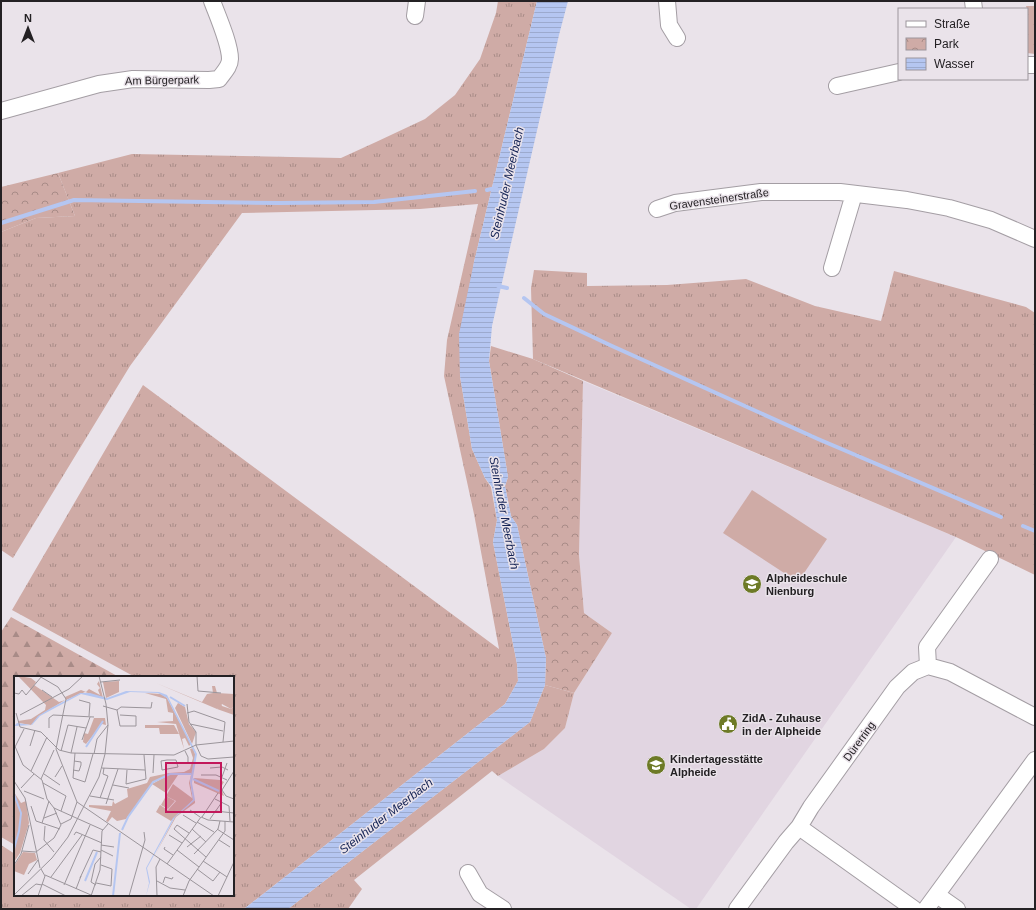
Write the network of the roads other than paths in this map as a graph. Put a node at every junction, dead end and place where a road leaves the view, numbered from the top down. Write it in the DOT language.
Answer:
graph roads {
  1 [pos="212,1"];
  2 [pos="667,1"];
  3 [pos="677,38"];
  4 [pos="898,72"];
  5 [pos="837,86"];
  6 [pos="1,111"];
  7 [pos="854,194"];
  8 [pos="657,209"];
  9 [pos="1035,239"];
  10 [pos="832,268"];
  11 [pos="990,559"];
  12 [pos="928,666"];
  13 [pos="1035,717"];
  14 [pos="1035,760"];
  15 [pos="800,827"];
  16 [pos="468,873"];
  17 [pos="937,895"];
  18 [pos="503,909"];
  19 [pos="737,909"];
  20 [pos="914,909"];
  21 [pos="926,909"];
  22 [pos="957,909"];
  1 -- 6 [label="street, Am Bürgerpark"];
  2 -- 3 [label="street"];
  4 -- 5 [label="street"];
  7 -- 8 [label="street, Gravensteinerstraße"];
  7 -- 9 [label="street, Gravensteinerstraße"];
  7 -- 10 [label="street"];
  11 -- 12 [label="street"];
  12 -- 13 [label="street"];
  12 -- 15 [label="street, Dürerring"];
  14 -- 17 [label="street"];
  15 -- 19 [label="street, Dürerring"];
  15 -- 20 [label="street"];
  16 -- 18 [label="street"];
  17 -- 21 [label="street"];
  17 -- 22 [label="street"];
}
